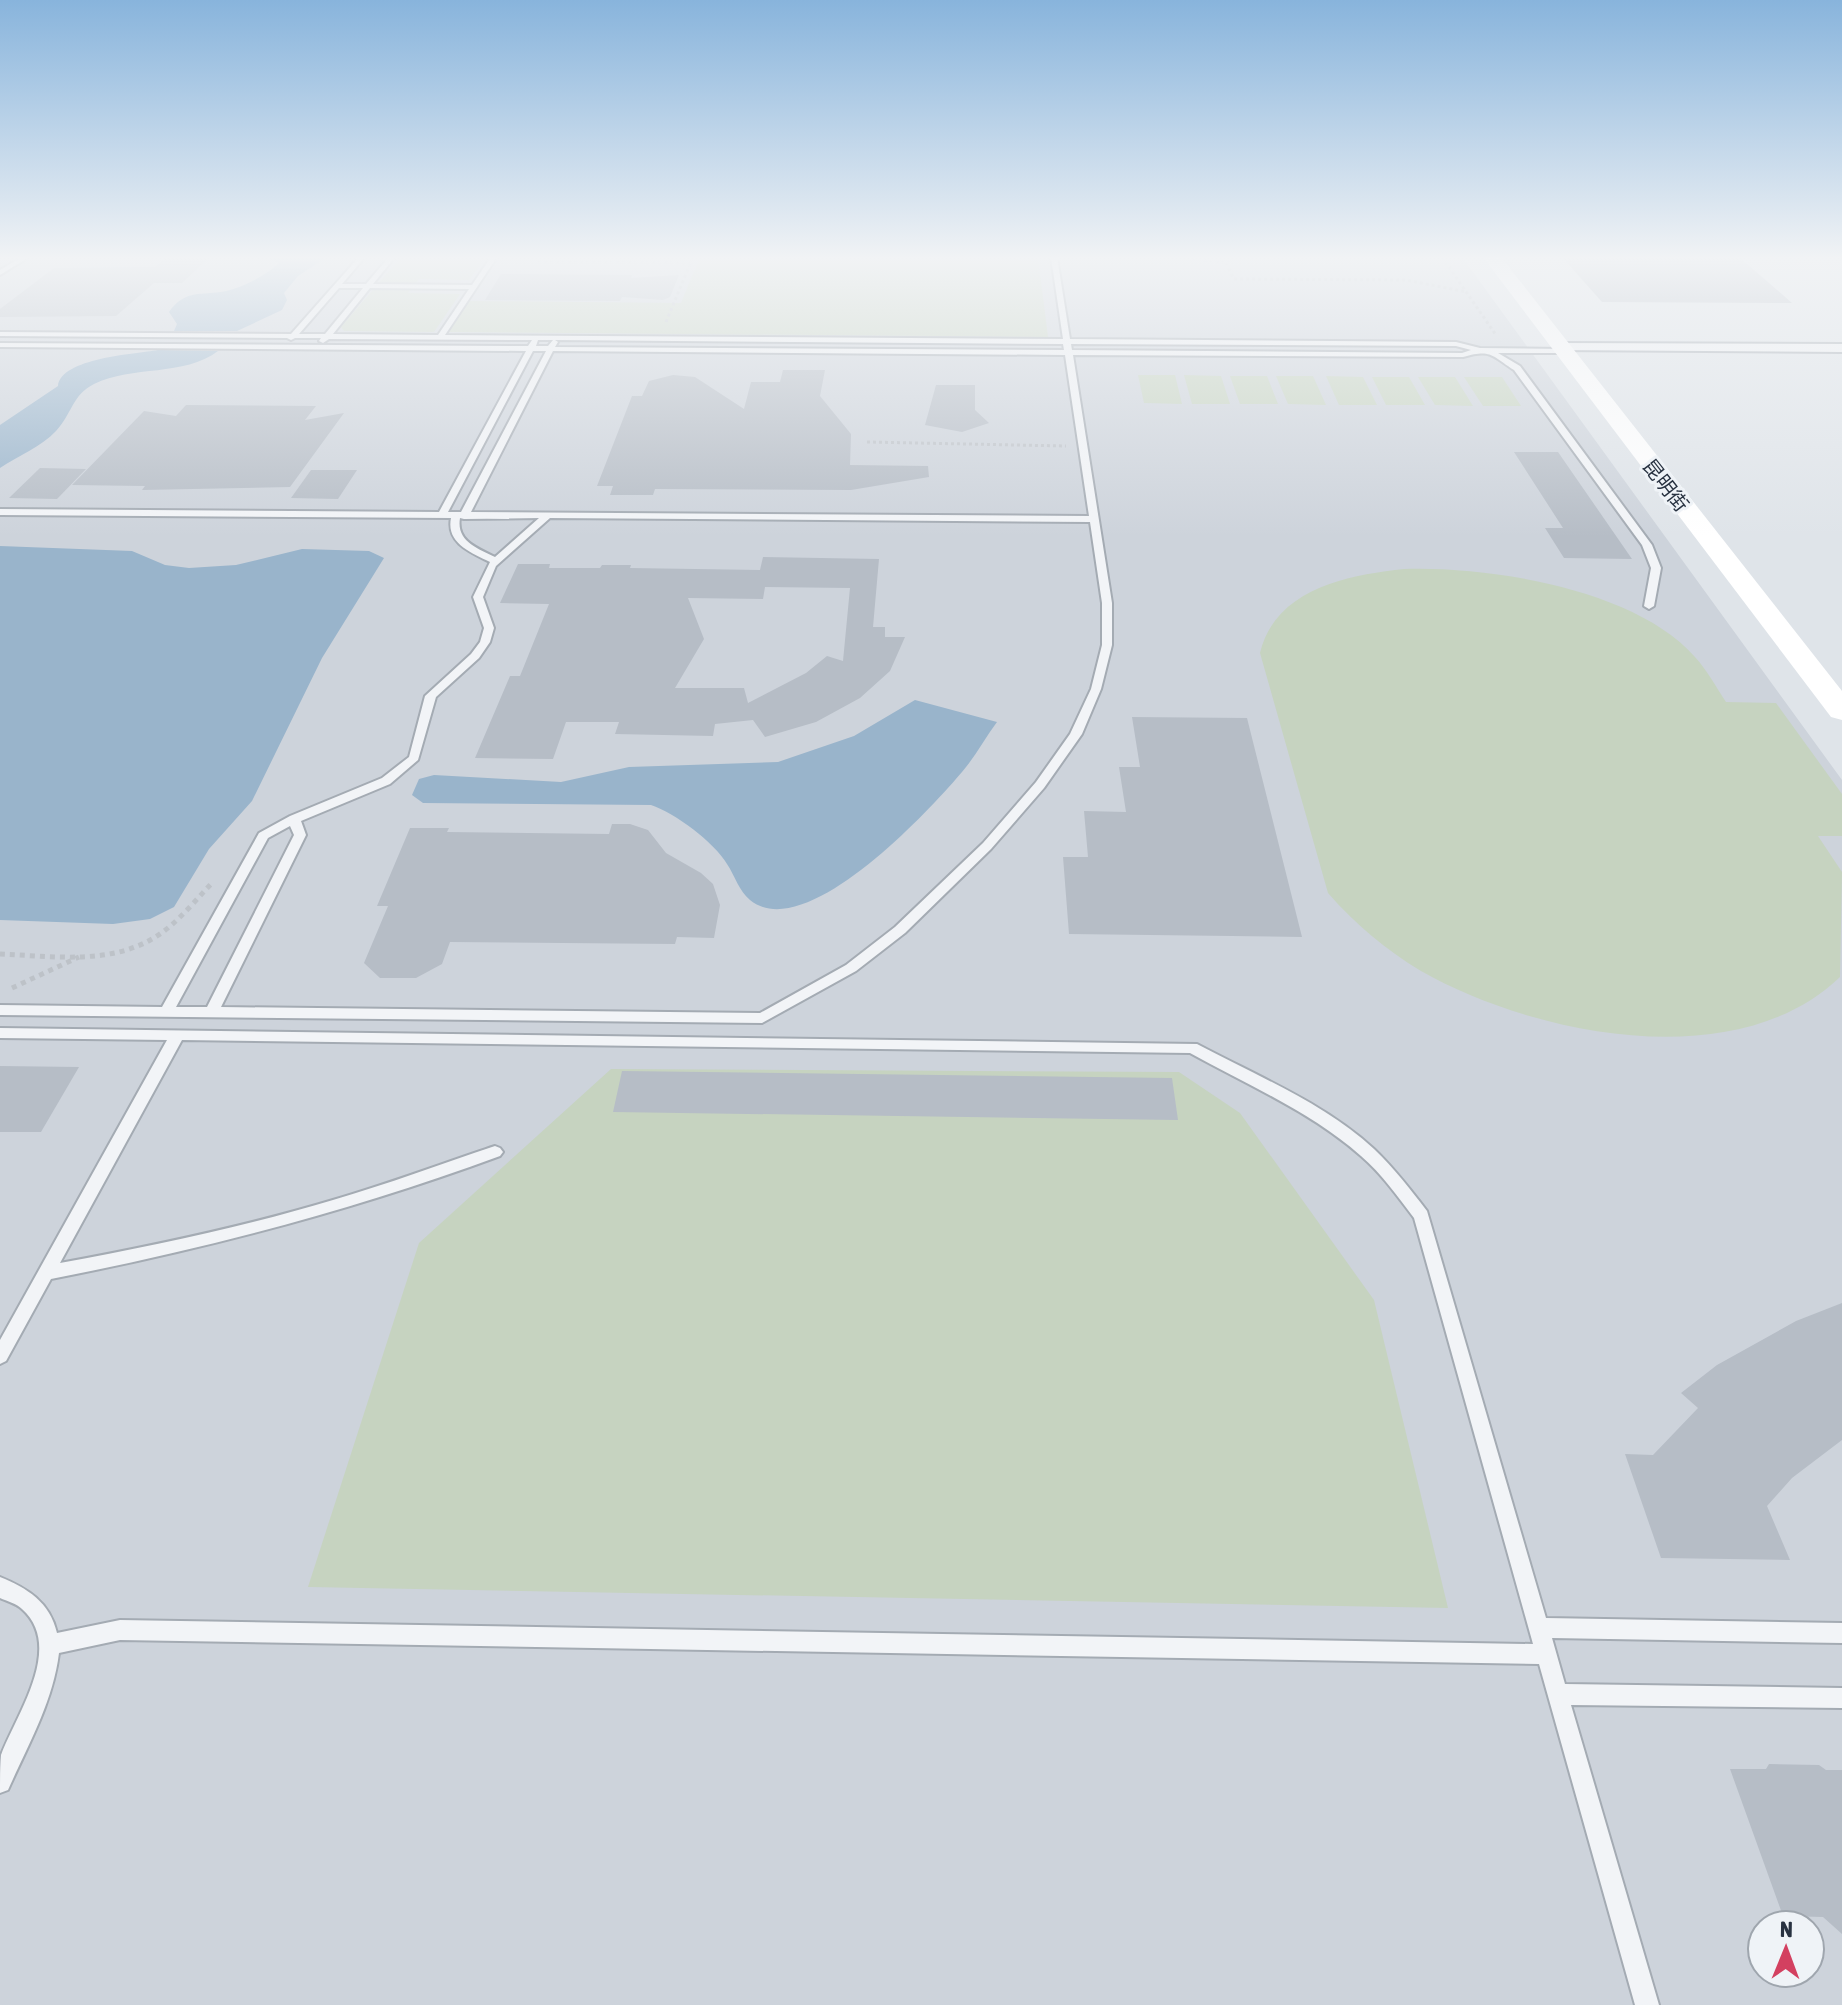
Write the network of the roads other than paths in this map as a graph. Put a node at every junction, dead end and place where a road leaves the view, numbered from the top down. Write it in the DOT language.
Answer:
graph roads {
  1 [pos="530,351"];
  2 [pos="549,351"];
  3 [pos="1069,351"];
  4 [pos="1244,351"];
  5 [pos="1482,351"];
  6 [pos="1485,351"];
  7 [pos="1561,351"];
  8 [pos="0,512"];
  9 [pos="441,516"];
  10 [pos="460,516"];
  11 [pos="546,517"];
  12 [pos="1094,519"];
  13 [pos="495,561"];
  14 [pos="1649,606"];
  15 [pos="1842,711"];
  16 [pos="294,819"];
  17 [pos="0,1010"];
  18 [pos="167,1011"];
  19 [pos="212,1012"];
  20 [pos="0,1033"];
  21 [pos="177,1036"];
  22 [pos="495,1152"];
  23 [pos="46,1273"];
  24 [pos="0,1356"];
  25 [pos="0,1587"];
  26 [pos="1539,1628"];
  27 [pos="1842,1633"];
  28 [pos="51,1644"];
  29 [pos="1546,1654"];
  30 [pos="1558,1694"];
  31 [pos="1842,1698"];
  32 [pos="0,1782"];
  33 [pos="1647,2005"];
  1 -- 9 [label="lane"];
  2 -- 10 [label="lane"];
  3 -- 12 [label="lane"];
  4 -- 5 [label="lane"];
  6 -- 14 [label="lane"];
  7 -- 15 [label="street, 昆明街"];
  8 -- 9 [label="lane"];
  9 -- 10 [label="lane"];
  10 -- 11 [label="lane"];
  10 -- 13 [label="lane"];
  11 -- 12 [label="lane"];
  11 -- 13 [label="lane"];
  12 -- 19 [label="lane"];
  13 -- 16 [label="lane"];
  16 -- 18 [label="lane"];
  16 -- 19 [label="lane"];
  17 -- 18 [label="lane"];
  18 -- 19 [label="lane"];
  20 -- 21 [label="lane"];
  21 -- 23 [label="lane"];
  21 -- 26 [label="lane"];
  22 -- 23 [label="lane"];
  23 -- 24 [label="lane"];
  25 -- 28 [label="lane"];
  26 -- 27 [label="lane"];
  26 -- 29 [label="lane"];
  28 -- 29 [label="lane"];
  28 -- 32 [label="lane"];
  29 -- 30 [label="lane"];
  30 -- 31 [label="lane"];
  30 -- 33 [label="lane"];
}
